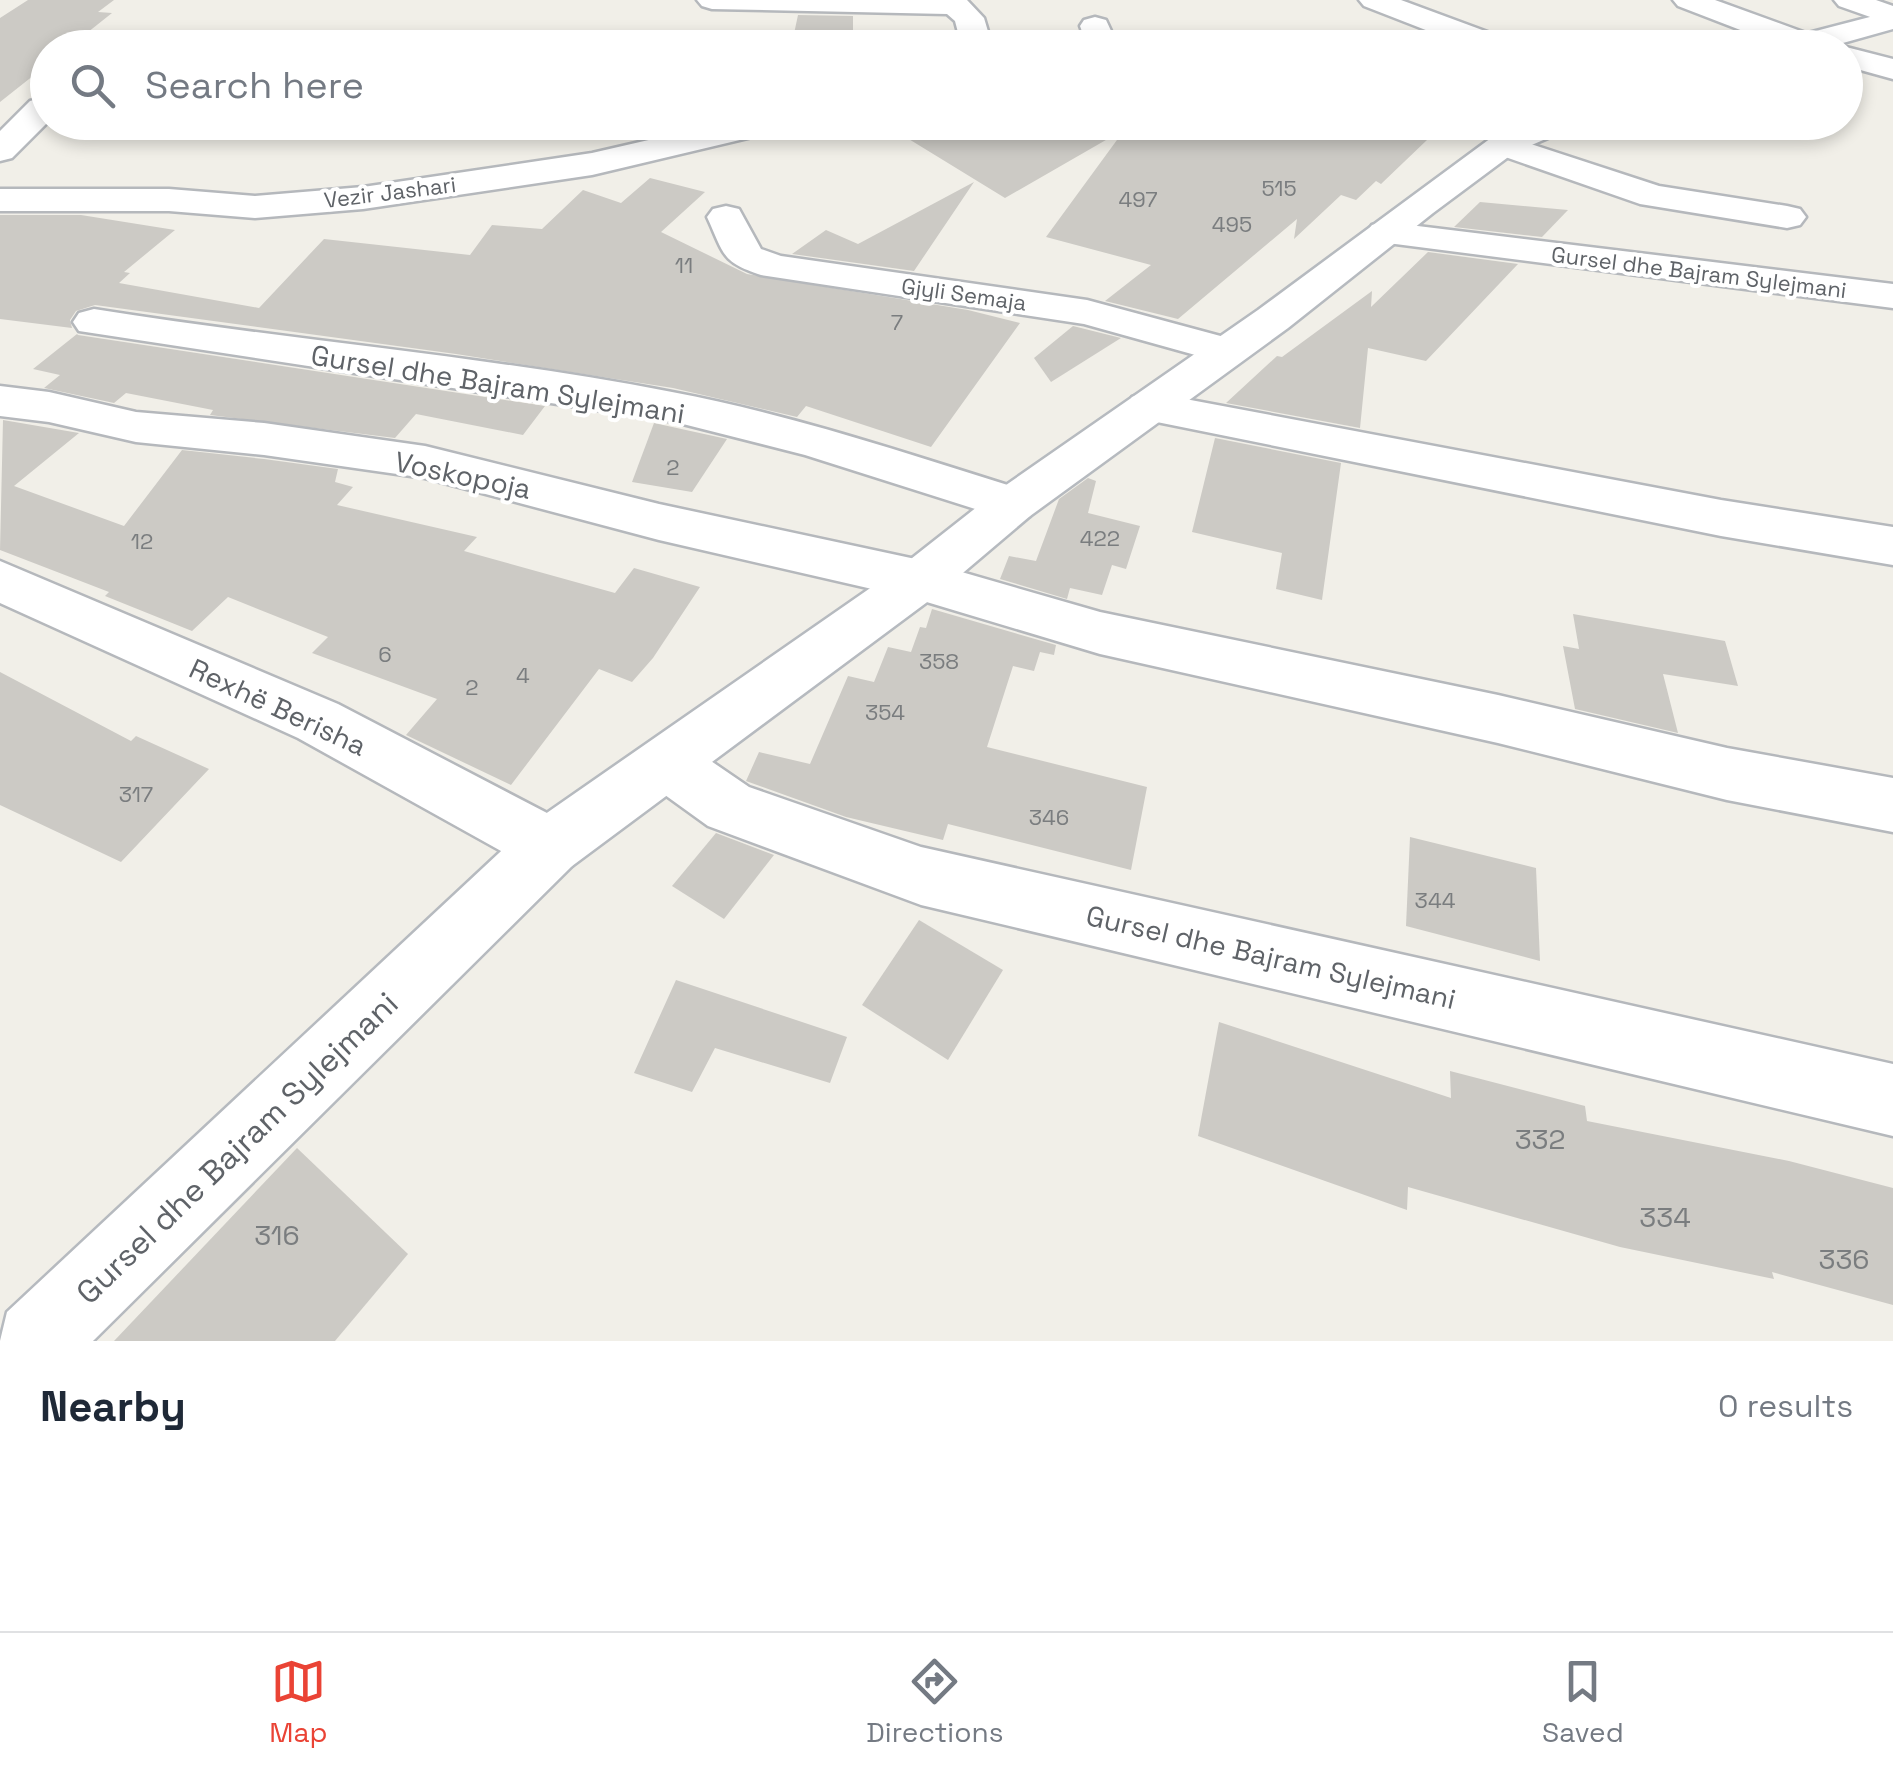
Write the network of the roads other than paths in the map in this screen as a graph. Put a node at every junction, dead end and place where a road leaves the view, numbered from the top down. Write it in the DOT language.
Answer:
graph roads {
  1 [pos="712,0"];
  2 [pos="1374,0"];
  3 [pos="1688,0"];
  4 [pos="1849,0"];
  5 [pos="1893,18"];
  6 [pos="973,30"];
  7 [pos="1453,30"];
  8 [pos="1763,30"];
  9 [pos="1854,30"];
  10 [pos="1863,61"];
  11 [pos="1893,69"];
  12 [pos="30,120"];
  13 [pos="696,140"];
  14 [pos="1516,140"];
  15 [pos="1503,146"];
  16 [pos="0,151"];
  17 [pos="0,200"];
  18 [pos="726,217"];
  19 [pos="1786,217"];
  20 [pos="1385,232"];
  21 [pos="1893,296"];
  22 [pos="94,322"];
  23 [pos="1224,350"];
  24 [pos="0,401"];
  25 [pos="1148,408"];
  26 [pos="1012,504"];
  27 [pos="1893,546"];
  28 [pos="920,580"];
  29 [pos="0,581"];
  30 [pos="668,764"];
  31 [pos="1893,805"];
  32 [pos="550,846"];
  33 [pos="1893,1100"];
  34 [pos="36,1341"];
  1 -- 6 [label="street"];
  2 -- 7 [label="street"];
  3 -- 8 [label="street"];
  4 -- 5 [label="street"];
  5 -- 9 [label="street"];
  10 -- 11 [label="street"];
  12 -- 16 [label="street"];
  13 -- 17 [label="street, Vezir Jashari"];
  14 -- 15 [label="street, Gursel dhe Bajram Sylejmani"];
  15 -- 19 [label="street"];
  15 -- 20 [label="street, Gursel dhe Bajram Sylejmani"];
  18 -- 23 [label="street, Gjyli Semaja"];
  20 -- 21 [label="street, Gursel dhe Bajram Sylejmani"];
  20 -- 23 [label="street, Gursel dhe Bajram Sylejmani"];
  22 -- 26 [label="street, Gursel dhe Bajram Sylejmani"];
  23 -- 25 [label="street, Gursel dhe Bajram Sylejmani"];
  24 -- 28 [label="street, Voskopoja"];
  25 -- 26 [label="street, Gursel dhe Bajram Sylejmani"];
  25 -- 27 [label="street"];
  26 -- 28 [label="street, Gursel dhe Bajram Sylejmani"];
  28 -- 30 [label="street, Gursel dhe Bajram Sylejmani"];
  28 -- 31 [label="street"];
  29 -- 32 [label="street, Rexhë Berisha"];
  30 -- 32 [label="street, Gursel dhe Bajram Sylejmani"];
  30 -- 33 [label="street, Gursel dhe Bajram Sylejmani"];
  32 -- 34 [label="street, Gursel dhe Bajram Sylejmani"];
}
